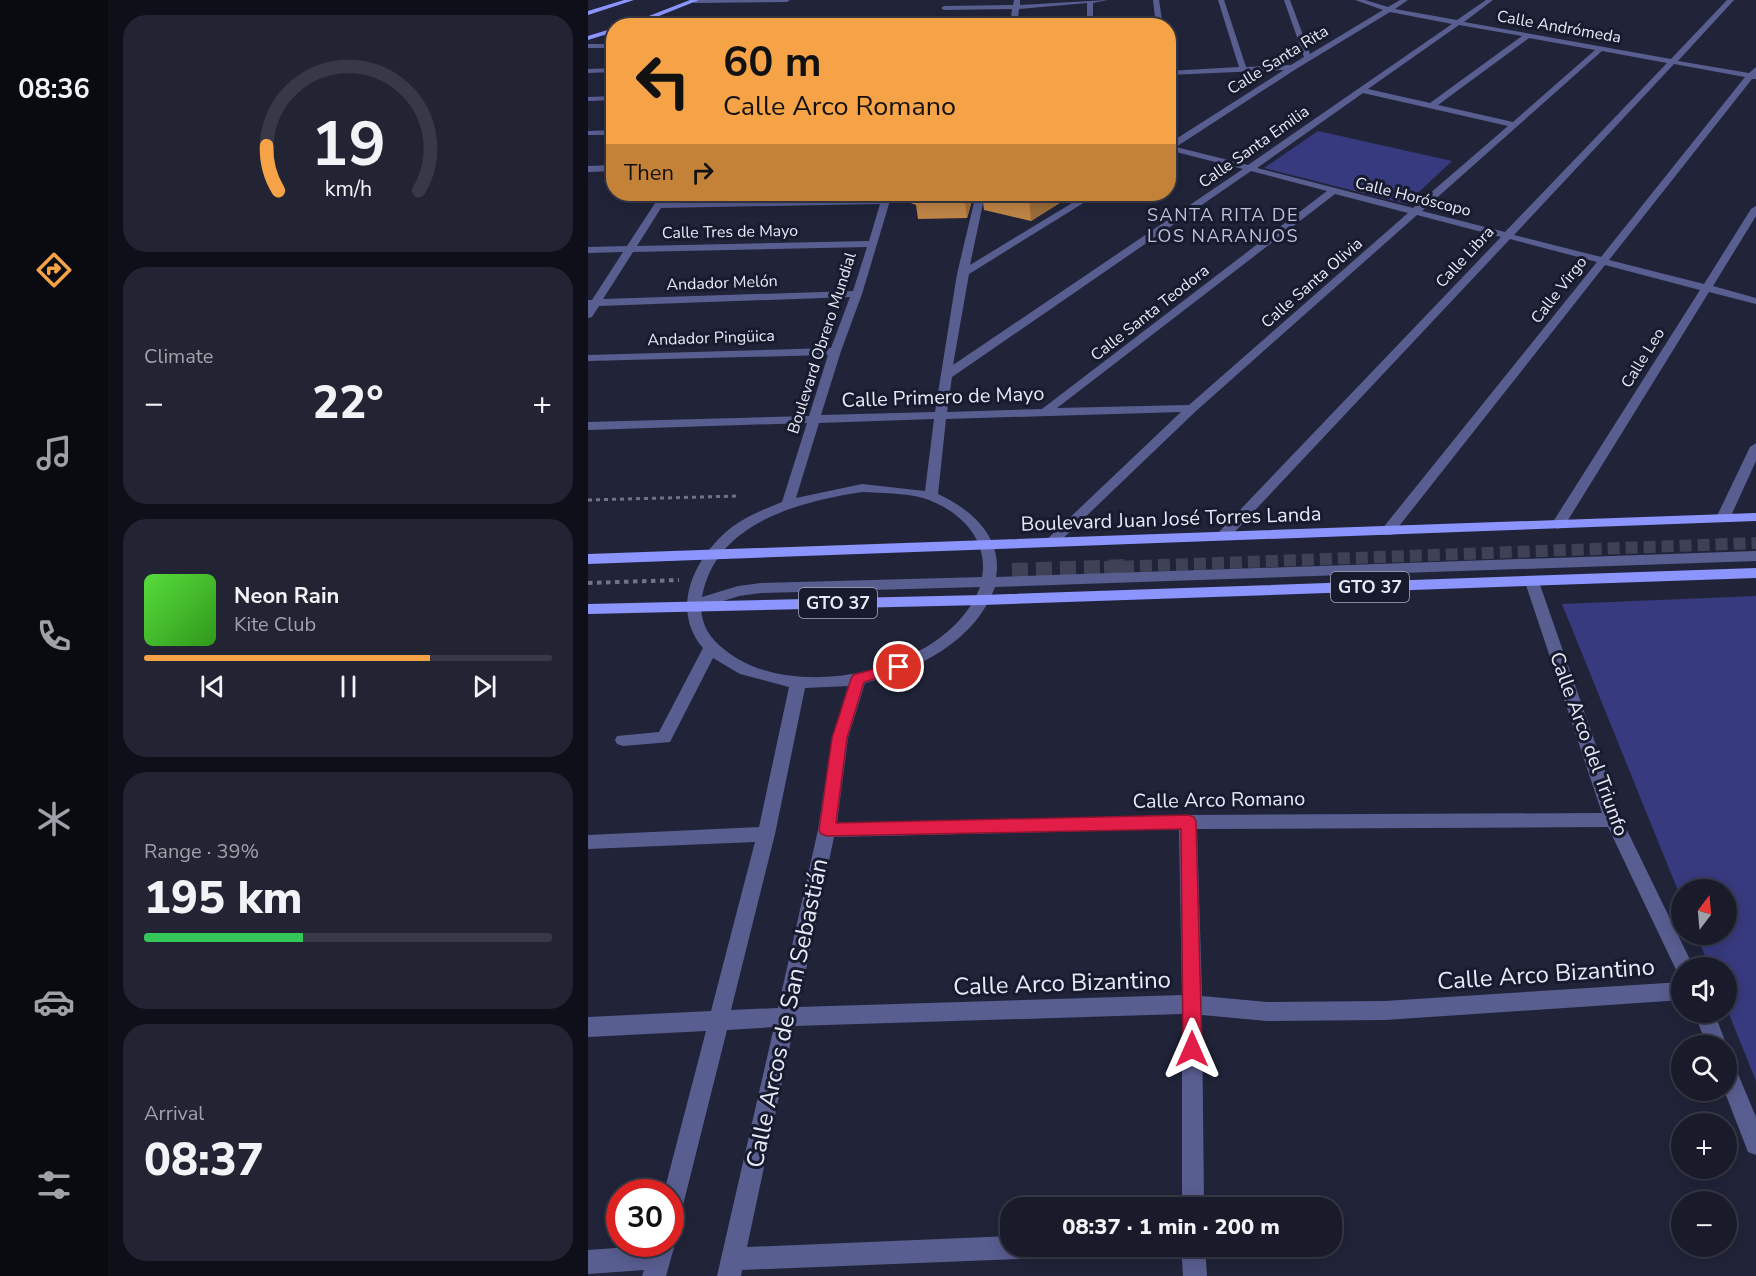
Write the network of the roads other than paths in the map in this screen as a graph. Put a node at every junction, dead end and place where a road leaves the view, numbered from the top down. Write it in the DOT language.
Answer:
graph roads {
  1 [pos="631,0"];
  2 [pos="695,0"];
  3 [pos="787,0"];
  4 [pos="944,0"];
  5 [pos="1105,0"];
  6 [pos="1156,0"];
  7 [pos="1221,0"];
  8 [pos="1287,0"];
  9 [pos="1358,0"];
  10 [pos="1405,0"];
  11 [pos="1490,0"];
  12 [pos="1731,0"];
  13 [pos="1090,1"];
  14 [pos="1016,3"];
  15 [pos="944,8"];
  16 [pos="1389,10"];
  17 [pos="588,13"];
  18 [pos="646,18"];
  19 [pos="940,18"];
  20 [pos="1014,18"];
  21 [pos="1090,18"];
  22 [pos="1159,18"];
  23 [pos="1459,23"];
  24 [pos="606,32"];
  25 [pos="1528,35"];
  26 [pos="588,38"];
  27 [pos="588,46"];
  28 [pos="606,46"];
  29 [pos="1600,48"];
  30 [pos="1308,58"];
  31 [pos="1672,61"];
  32 [pos="1293,67"];
  33 [pos="1243,69"];
  34 [pos="606,70"];
  35 [pos="588,71"];
  36 [pos="1176,73"];
  37 [pos="1754,74"];
  38 [pos="1362,90"];
  39 [pos="606,98"];
  40 [pos="588,99"];
  41 [pos="1433,105"];
  42 [pos="1512,124"];
  43 [pos="606,132"];
  44 [pos="588,133"];
  45 [pos="1176,143"];
  46 [pos="1176,150"];
  47 [pos="606,168"];
  48 [pos="588,169"];
  49 [pos="1249,169"];
  50 [pos="1332,192"];
  51 [pos="661,201"];
  52 [pos="772,201"];
  53 [pos="885,201"];
  54 [pos="978,201"];
  55 [pos="1082,201"];
  56 [pos="658,205"];
  57 [pos="1756,209"];
  58 [pos="1414,213"];
  59 [pos="1505,236"];
  60 [pos="872,244"];
  61 [pos="588,250"];
  62 [pos="629,250"];
  63 [pos="1601,261"];
  64 [pos="962,274"];
  65 [pos="1706,288"];
  66 [pos="857,294"];
  67 [pos="1756,301"];
  68 [pos="592,302"];
  69 [pos="588,315"];
  70 [pos="835,351"];
  71 [pos="588,358"];
  72 [pos="947,375"];
  73 [pos="1192,408"];
  74 [pos="1044,413"];
  75 [pos="938,417"];
  76 [pos="814,420"];
  77 [pos="588,426"];
  78 [pos="1756,447"];
  79 [pos="931,497"];
  80 [pos="788,503"];
  81 [pos="1756,517"];
  82 [pos="1723,518"];
  83 [pos="1558,525"];
  84 [pos="1387,532"];
  85 [pos="1222,537"];
  86 [pos="1049,544"];
  87 [pos="988,546"];
  88 [pos="712,555"];
  89 [pos="1756,556"];
  90 [pos="588,560"];
  91 [pos="1012,571"];
  92 [pos="1756,573"];
  93 [pos="990,582"];
  94 [pos="1532,582"];
  95 [pos="983,600"];
  96 [pos="693,605"];
  97 [pos="588,609"];
  98 [pos="711,648"];
  99 [pos="858,679"];
  100 [pos="798,683"];
  101 [pos="623,740"];
  102 [pos="1612,820"];
  103 [pos="1188,822"];
  104 [pos="827,830"];
  105 [pos="766,834"];
  106 [pos="588,842"];
  107 [pos="1680,957"];
  108 [pos="1671,992"];
  109 [pos="1192,1004"];
  110 [pos="788,1017"];
  111 [pos="721,1020"];
  112 [pos="588,1027"];
  113 [pos="1737,1096"];
  114 [pos="1756,1144"];
  115 [pos="679,1179"];
  116 [pos="1193,1197"];
  117 [pos="1000,1249"];
  118 [pos="1194,1257"];
  119 [pos="659,1259"];
  120 [pos="588,1262"];
  121 [pos="731,1268"];
  122 [pos="1195,1276"];
  1 -- 17 [label="main road"];
  2 -- 3 [label="street"];
  2 -- 18 [label="main road"];
  4 -- 15 [label="street"];
  5 -- 13 [label="street"];
  6 -- 22 [label="street"];
  7 -- 33 [label="street"];
  8 -- 30 [label="street"];
  9 -- 16 [label="street, Calle Andrómeda"];
  10 -- 16 [label="street, Calle Santa Rita"];
  11 -- 23 [label="street, Calle Santa Emilia"];
  12 -- 31 [label="street, Calle Libra"];
  13 -- 14 [label="street"];
  13 -- 21 [label="street"];
  14 -- 15 [label="street"];
  14 -- 20 [label="street"];
  15 -- 19 [label="street"];
  16 -- 23 [label="street, Calle Andrómeda"];
  16 -- 30 [label="street, Calle Santa Rita"];
  23 -- 25 [label="street, Calle Andrómeda"];
  23 -- 38 [label="street, Calle Santa Emilia"];
  24 -- 26 [label="main road"];
  25 -- 29 [label="street, Calle Andrómeda"];
  25 -- 41 [label="street"];
  27 -- 28 [label="street"];
  29 -- 31 [label="street, Calle Andrómeda"];
  29 -- 42 [label="street, Calle Santa Olivia"];
  30 -- 32 [label="street, Calle Santa Rita"];
  31 -- 37 [label="street, Calle Andrómeda"];
  31 -- 59 [label="street, Calle Libra"];
  32 -- 33 [label="street"];
  32 -- 45 [label="street, Calle Santa Rita"];
  33 -- 36 [label="street"];
  34 -- 35 [label="street"];
  37 -- 63 [label="street, Calle Virgo"];
  38 -- 41 [label="street"];
  38 -- 49 [label="street, Calle Santa Emilia"];
  39 -- 40 [label="street"];
  41 -- 42 [label="street"];
  42 -- 58 [label="street, Calle Santa Olivia"];
  43 -- 44 [label="street"];
  46 -- 49 [label="street, Calle Horóscopo"];
  47 -- 48 [label="street"];
  49 -- 50 [label="street, Calle Horóscopo"];
  49 -- 72 [label="street, Calle Santa Emilia"];
  50 -- 58 [label="street, Calle Horóscopo"];
  50 -- 74 [label="street, Calle Santa Teodora"];
  51 -- 56 [label="street"];
  52 -- 56 [label="street"];
  53 -- 60 [label="street, Boulevard Obrero Mundial"];
  54 -- 64 [label="street"];
  55 -- 64 [label="street"];
  56 -- 62 [label="street"];
  57 -- 65 [label="street, Calle Leo"];
  58 -- 59 [label="street, Calle Horóscopo"];
  58 -- 73 [label="street, Calle Santa Olivia"];
  59 -- 63 [label="street, Calle Horóscopo"];
  59 -- 85 [label="street, Calle Libra"];
  60 -- 62 [label="street, Calle Tres de Mayo"];
  60 -- 66 [label="street, Boulevard Obrero Mundial"];
  61 -- 62 [label="street, Calle Tres de Mayo"];
  62 -- 68 [label="street"];
  63 -- 65 [label="street, Calle Horóscopo"];
  63 -- 84 [label="street, Calle Virgo"];
  64 -- 72 [label="street"];
  65 -- 67 [label="street, Calle Horóscopo"];
  65 -- 83 [label="street, Calle Leo"];
  66 -- 68 [label="street, Andador Melón"];
  66 -- 70 [label="street, Boulevard Obrero Mundial"];
  68 -- 69 [label="street"];
  70 -- 71 [label="street, Andador Pingüica"];
  70 -- 76 [label="street, Boulevard Obrero Mundial"];
  72 -- 75 [label="street"];
  73 -- 74 [label="street, Calle Primero de Mayo"];
  73 -- 86 [label="street, Calle Santa Olivia"];
  74 -- 75 [label="street, Calle Primero de Mayo"];
  75 -- 76 [label="street, Calle Primero de Mayo"];
  75 -- 79 [label="street"];
  76 -- 77 [label="street, Calle Primero de Mayo"];
  76 -- 80 [label="street, Boulevard Obrero Mundial"];
  78 -- 82 [label="street"];
  79 -- 80 [label="street"];
  79 -- 87 [label="street"];
  80 -- 88 [label="street"];
  81 -- 82 [label="main road, Boulevard Juan José Torres Landa"];
  82 -- 83 [label="main road, Boulevard Juan José Torres Landa"];
  83 -- 84 [label="main road, Boulevard Juan José Torres Landa"];
  84 -- 85 [label="main road, Boulevard Juan José Torres Landa"];
  85 -- 86 [label="main road, Boulevard Juan José Torres Landa"];
  86 -- 87 [label="main road, Boulevard Juan José Torres Landa"];
  87 -- 88 [label="main road, Boulevard Juan José Torres Landa"];
  87 -- 93 [label="street"];
  88 -- 90 [label="main road, Boulevard Juan José Torres Landa"];
  88 -- 96 [label="street"];
  89 -- 93 [label="street"];
  91 -- 93 [label="street"];
  92 -- 94 [label="main road, GTO 37"];
  93 -- 95 [label="street"];
  93 -- 96 [label="street"];
  94 -- 95 [label="main road, GTO 37"];
  94 -- 102 [label="street, Calle Arco del Triunfo"];
  95 -- 96 [label="main road, GTO 37"];
  95 -- 99 [label="street"];
  96 -- 97 [label="main road, GTO 37"];
  96 -- 98 [label="street"];
  98 -- 100 [label="street"];
  98 -- 101 [label="street"];
  99 -- 100 [label="street"];
  99 -- 104 [label="street, Calle Arcos de San Sebastián"];
  100 -- 105 [label="street"];
  102 -- 103 [label="street, Calle Arco Romano"];
  102 -- 107 [label="street, Calle Arco del Triunfo"];
  103 -- 104 [label="street, Calle Arco Romano"];
  103 -- 109 [label="street"];
  104 -- 110 [label="street, Calle Arcos de San Sebastián"];
  105 -- 106 [label="street"];
  105 -- 111 [label="street"];
  108 -- 109 [label="street, Calle Arco Bizantino"];
  109 -- 110 [label="street, Calle Arco Bizantino"];
  109 -- 116 [label="street"];
  110 -- 111 [label="street, Calle Arco Bizantino"];
  110 -- 121 [label="street, Calle Arcos de San Sebastián"];
  111 -- 112 [label="street, Calle Arco Bizantino"];
  111 -- 115 [label="street"];
  113 -- 114 [label="street"];
  117 -- 121 [label="street"];
  118 -- 122 [label="street"];
  119 -- 120 [label="street"];
}
